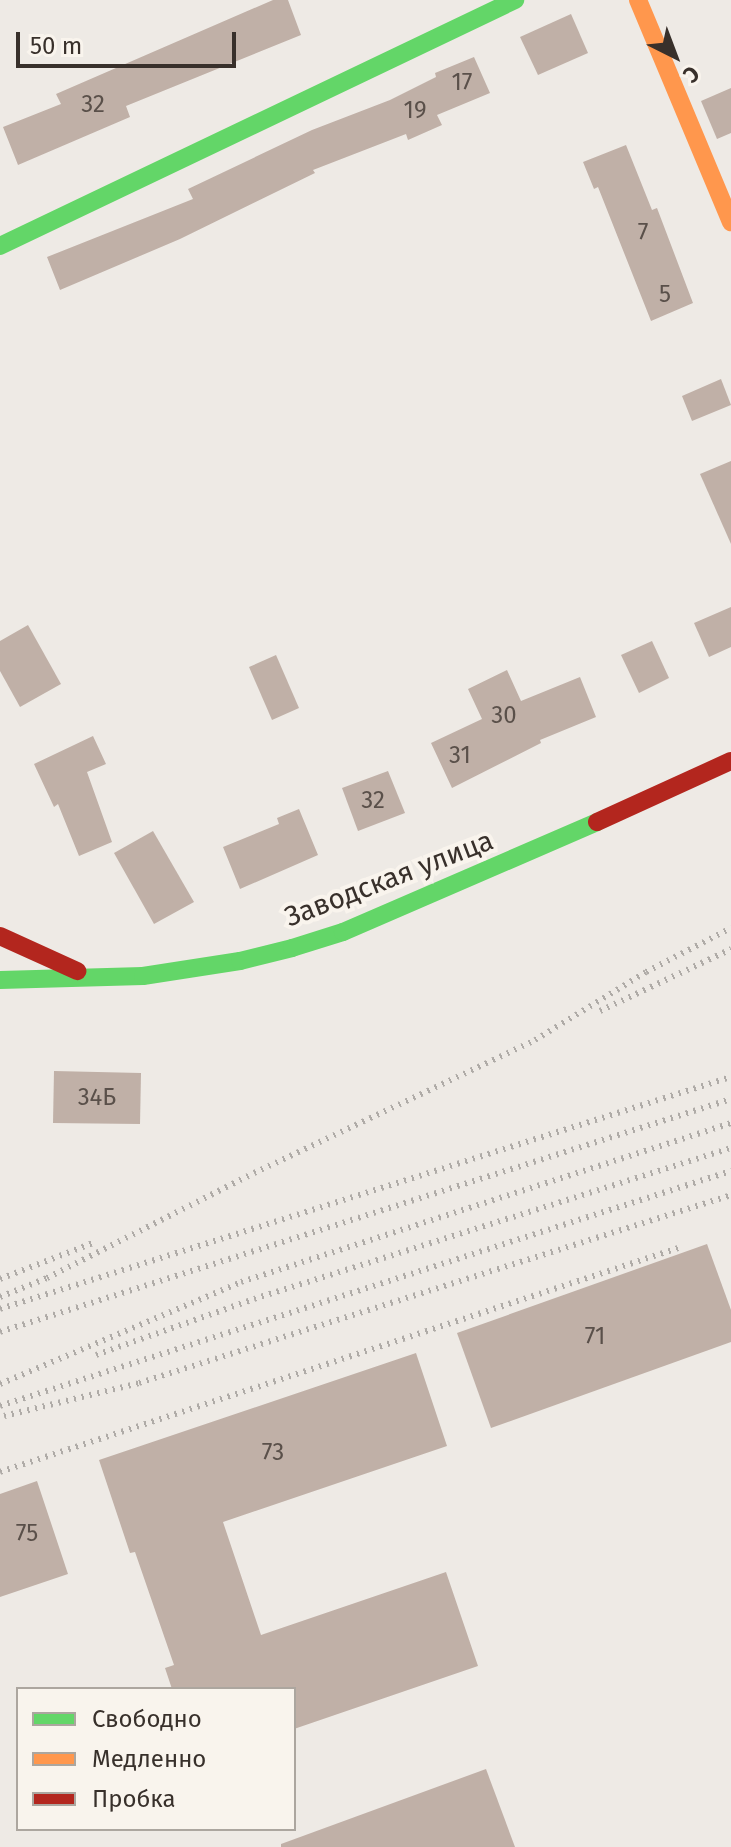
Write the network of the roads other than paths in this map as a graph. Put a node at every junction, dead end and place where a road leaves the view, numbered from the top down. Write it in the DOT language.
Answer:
graph roads {
  1 [pos="515,0"];
  2 [pos="638,0"];
  3 [pos="731,222"];
  4 [pos="0,246"];
  5 [pos="731,761"];
  6 [pos="0,936"];
  7 [pos="91,976"];
  8 [pos="0,980"];
  1 -- 4 [label="main road"];
  2 -- 3 [label="main road"];
  5 -- 7 [label="main road, Заводская улица"];
  6 -- 7 [label="main road"];
  7 -- 8 [label="main road, Заводская улица"];
}
